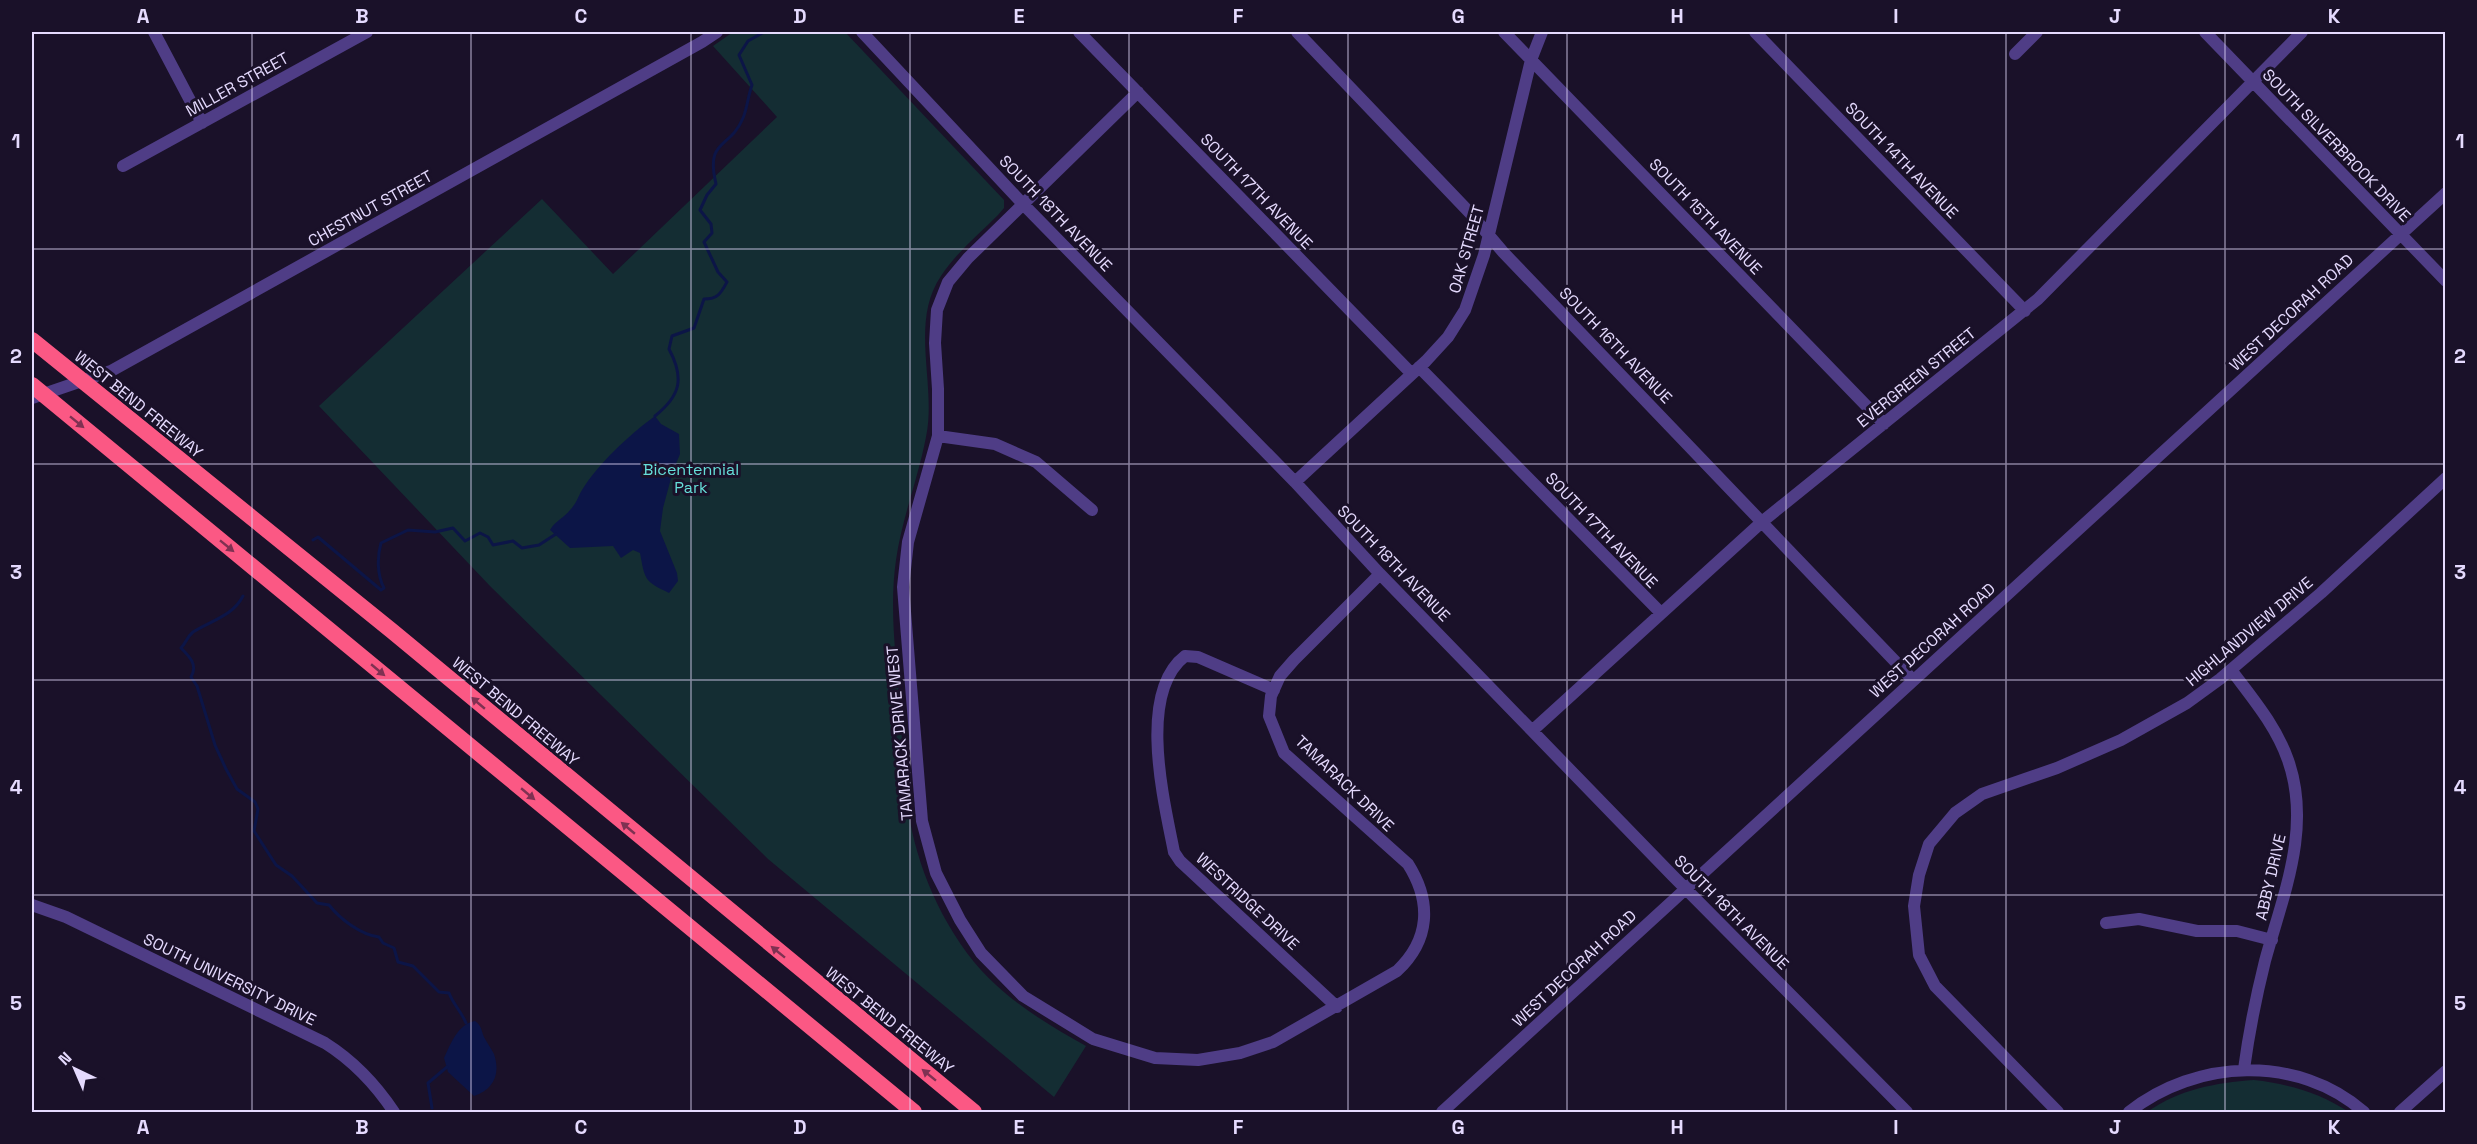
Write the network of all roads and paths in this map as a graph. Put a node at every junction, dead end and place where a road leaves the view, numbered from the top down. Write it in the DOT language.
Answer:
graph roads {
  1 [pos="154,32"];
  2 [pos="367,32"];
  3 [pos="717,32"];
  4 [pos="862,32"];
  5 [pos="1079,32"];
  6 [pos="1297,32"];
  7 [pos="1504,32"];
  8 [pos="1542,32"];
  9 [pos="1755,32"];
  10 [pos="2037,32"];
  11 [pos="2205,32"];
  12 [pos="2302,32"];
  13 [pos="2015,54"];
  14 [pos="1531,60"];
  15 [pos="2253,80"];
  16 [pos="1138,92"];
  17 [pos="202,123"];
  18 [pos="123,166"];
  19 [pos="2445,193"];
  20 [pos="1022,203"];
  21 [pos="1488,234"];
  22 [pos="2400,234"];
  23 [pos="2445,281"];
  24 [pos="2025,311"];
  25 [pos="32,340"];
  26 [pos="1415,370"];
  27 [pos="32,385"];
  28 [pos="32,398"];
  29 [pos="1884,424"];
  30 [pos="938,436"];
  31 [pos="2445,478"];
  32 [pos="1295,482"];
  33 [pos="1092,510"];
  34 [pos="1762,521"];
  35 [pos="1380,574"];
  36 [pos="1661,613"];
  37 [pos="2232,671"];
  38 [pos="1913,680"];
  39 [pos="1274,690"];
  40 [pos="1533,730"];
  41 [pos="1685,888"];
  42 [pos="32,905"];
  43 [pos="2106,923"];
  44 [pos="2272,939"];
  45 [pos="1337,1007"];
  46 [pos="2244,1069"];
  47 [pos="2445,1071"];
  48 [pos="394,1113"];
  49 [pos="914,1113"];
  50 [pos="974,1113"];
  51 [pos="1442,1113"];
  52 [pos="1907,1113"];
  53 [pos="2058,1113"];
  54 [pos="2129,1113"];
  55 [pos="2364,1113"];
  56 [pos="2400,1113"];
  1 -- 17 [label="street"];
  2 -- 17 [label="street, MILLER STREET"];
  3 -- 28 [label="street, CHESTNUT STREET"];
  4 -- 20 [label="street, SOUTH 18TH AVENUE"];
  5 -- 16 [label="street, SOUTH 17TH AVENUE"];
  6 -- 21 [label="street, SOUTH 16TH AVENUE"];
  7 -- 14 [label="street, SOUTH 15TH AVENUE"];
  8 -- 14 [label="street, OAK STREET"];
  9 -- 24 [label="street, SOUTH 14TH AVENUE"];
  10 -- 13 [label="street"];
  11 -- 15 [label="street, SOUTH SILVERBROOK DRIVE"];
  12 -- 15 [label="street, EVERGREEN STREET"];
  14 -- 21 [label="street, OAK STREET"];
  14 -- 29 [label="street, SOUTH 15TH AVENUE"];
  15 -- 22 [label="street, SOUTH SILVERBROOK DRIVE"];
  15 -- 24 [label="street, EVERGREEN STREET"];
  16 -- 20 [label="street, TAMARACK DRIVE WEST"];
  16 -- 26 [label="street, SOUTH 17TH AVENUE"];
  17 -- 18 [label="street, MILLER STREET"];
  19 -- 22 [label="street, WEST DECORAH ROAD"];
  20 -- 30 [label="street, TAMARACK DRIVE WEST"];
  20 -- 32 [label="street, SOUTH 18TH AVENUE"];
  21 -- 26 [label="street, OAK STREET"];
  21 -- 34 [label="street, SOUTH 16TH AVENUE"];
  22 -- 23 [label="street, SOUTH SILVERBROOK DRIVE"];
  22 -- 38 [label="street, WEST DECORAH ROAD"];
  24 -- 29 [label="street, EVERGREEN STREET"];
  50 -- 25 [label="highway, WEST BEND FREEWAY, one-way"];
  26 -- 32 [label="street, OAK STREET"];
  26 -- 36 [label="street, SOUTH 17TH AVENUE"];
  27 -- 49 [label="highway, one-way"];
  29 -- 34 [label="street, EVERGREEN STREET"];
  30 -- 33 [label="street"];
  30 -- 45 [label="street, TAMARACK DRIVE WEST"];
  31 -- 37 [label="street, HIGHLANDVIEW DRIVE"];
  32 -- 35 [label="street, SOUTH 18TH AVENUE"];
  34 -- 36 [label="street, EVERGREEN STREET"];
  34 -- 38 [label="street, SOUTH 16TH AVENUE"];
  35 -- 39 [label="street, TAMARACK DRIVE"];
  35 -- 40 [label="street, SOUTH 18TH AVENUE"];
  36 -- 40 [label="street, EVERGREEN STREET"];
  37 -- 44 [label="street, ABBY DRIVE"];
  37 -- 53 [label="street, HIGHLANDVIEW DRIVE"];
  38 -- 41 [label="street, WEST DECORAH ROAD"];
  39 -- 45 [label="street, TAMARACK DRIVE"];
  39 -- 45 [label="street, WESTRIDGE DRIVE"];
  40 -- 41 [label="street, SOUTH 18TH AVENUE"];
  41 -- 51 [label="street, WEST DECORAH ROAD"];
  41 -- 52 [label="street, SOUTH 18TH AVENUE"];
  42 -- 48 [label="street, SOUTH UNIVERSITY DRIVE"];
  43 -- 44 [label="street"];
  44 -- 46 [label="street, ABBY DRIVE"];
  46 -- 54 [label="street"];
  46 -- 55 [label="street"];
  47 -- 56 [label="street"];
}
